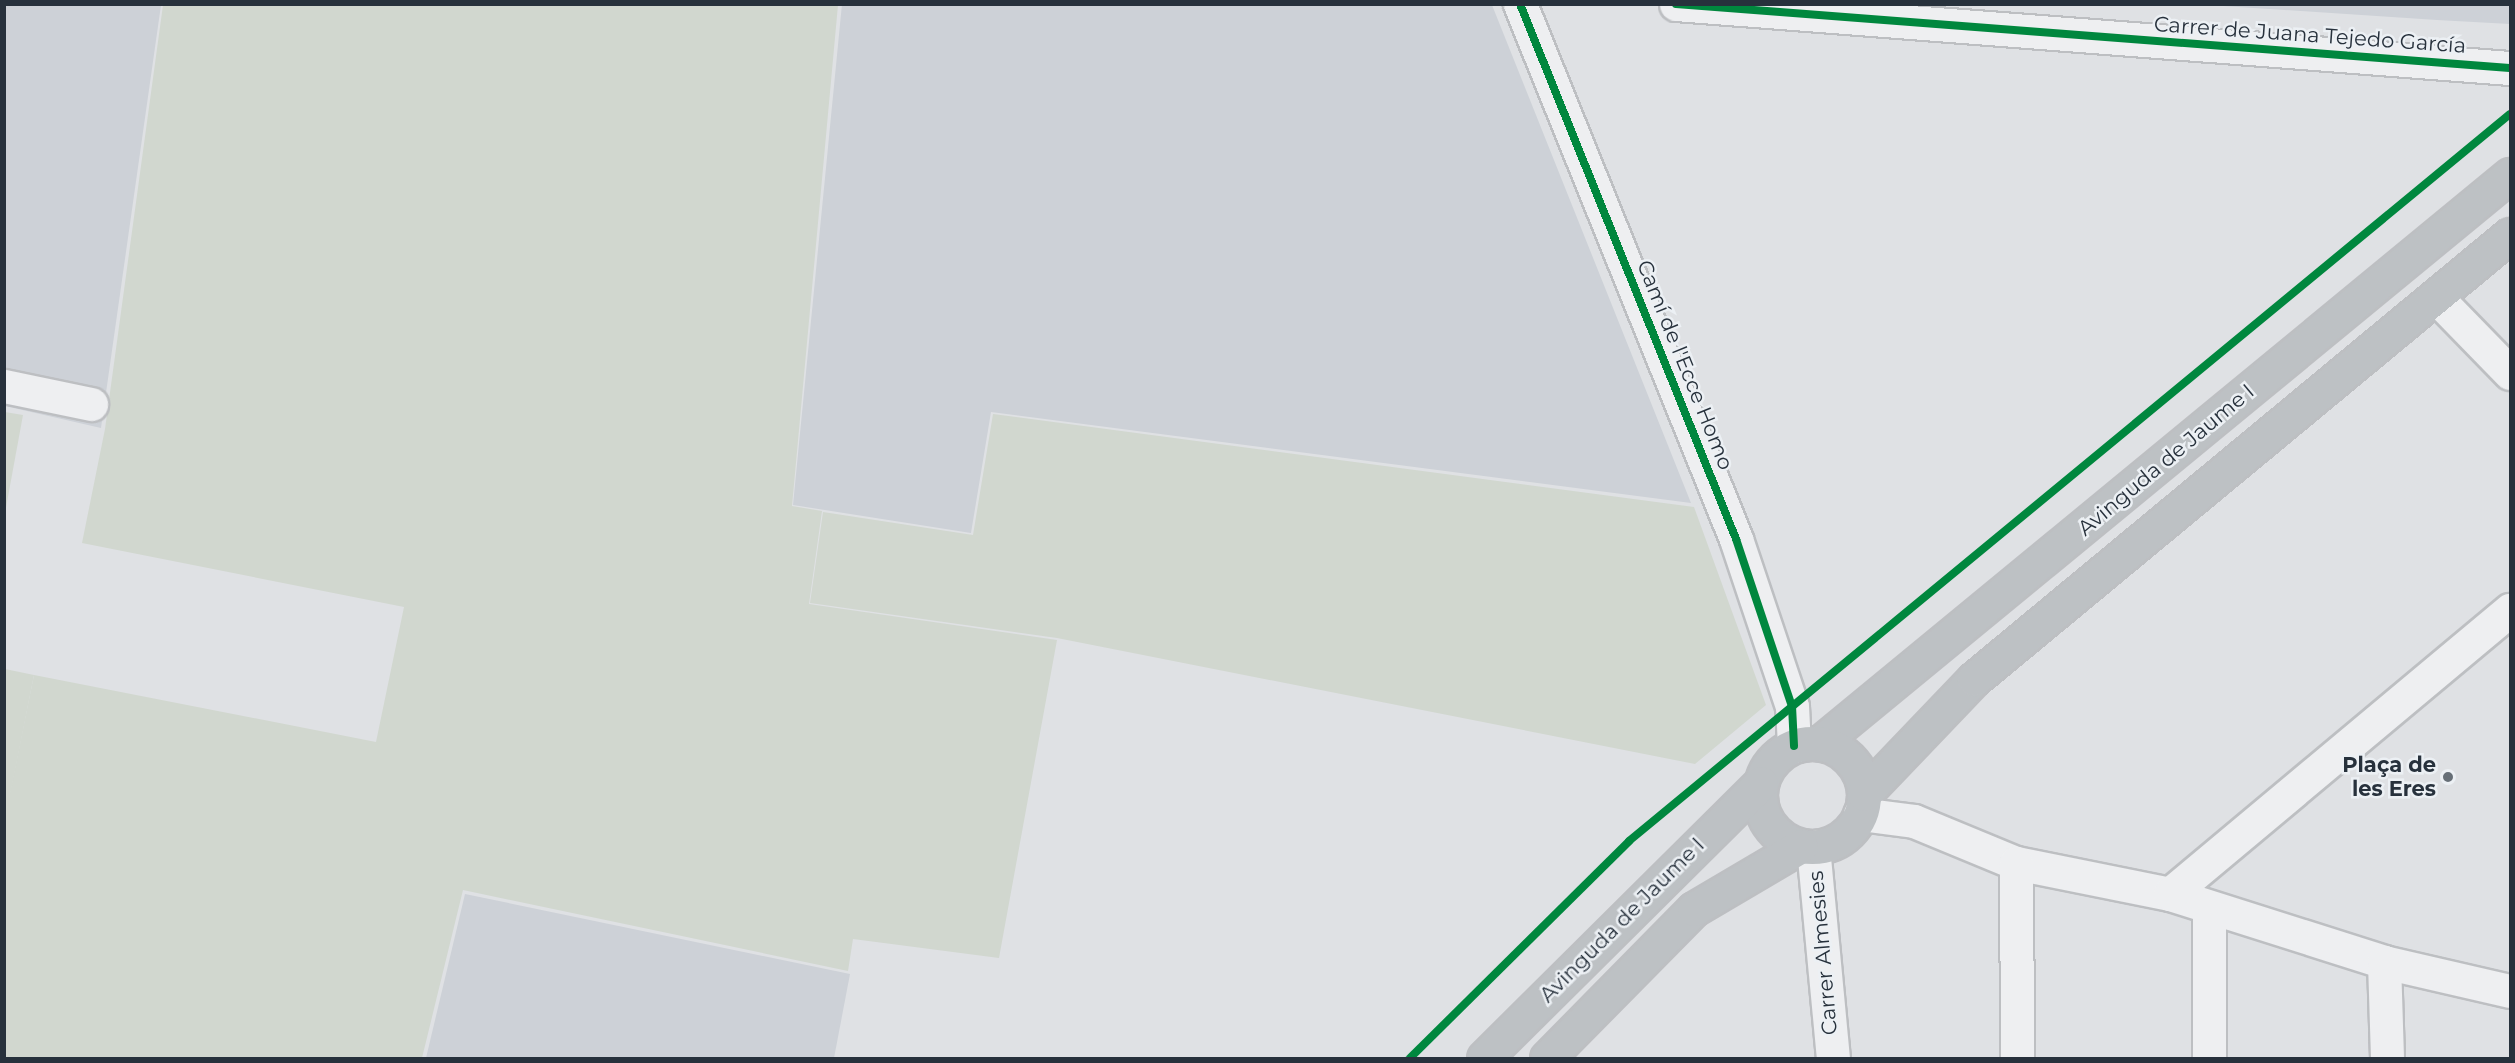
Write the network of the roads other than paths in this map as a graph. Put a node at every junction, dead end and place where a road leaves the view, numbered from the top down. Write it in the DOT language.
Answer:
graph roads {
  1 [pos="1520,4"];
  2 [pos="1677,4"];
  3 [pos="2511,68"];
  4 [pos="2511,175"];
  5 [pos="2511,235"];
  6 [pos="2436,297"];
  7 [pos="2511,373"];
  8 [pos="4,386"];
  9 [pos="91,404"];
  10 [pos="2511,610"];
  11 [pos="1807,745"];
  12 [pos="1761,783"];
  13 [pos="1862,804"];
  14 [pos="1807,847"];
  15 [pos="2016,863"];
  16 [pos="2170,894"];
  17 [pos="2209,908"];
  18 [pos="2384,962"];
  19 [pos="2511,991"];
  20 [pos="1554,1055"];
  21 [pos="1484,1059"];
  22 [pos="1833,1059"];
  23 [pos="2017,1059"];
  24 [pos="2209,1059"];
  25 [pos="2387,1059"];
  1 -- 11 [label="street, Camí de l'Ecce Homo"];
  2 -- 3 [label="street, Carrer de Juana Tejedo García"];
  4 -- 11 [label="main road, Avinguda de Jaume I"];
  5 -- 6 [label="main road"];
  6 -- 7 [label="street"];
  6 -- 13 [label="main road"];
  8 -- 9 [label="street"];
  10 -- 16 [label="street"];
  11 -- 12 [label="main road"];
  11 -- 13 [label="main road"];
  12 -- 14 [label="main road"];
  12 -- 21 [label="main road, Avinguda de Jaume I"];
  13 -- 14 [label="main road"];
  13 -- 15 [label="street"];
  14 -- 20 [label="main road, Avinguda de Jaume I"];
  14 -- 22 [label="street, Carrer Almesies"];
  15 -- 16 [label="street"];
  15 -- 23 [label="street"];
  16 -- 17 [label="street"];
  17 -- 18 [label="street"];
  17 -- 24 [label="street"];
  18 -- 19 [label="street"];
  18 -- 25 [label="street"];
}
